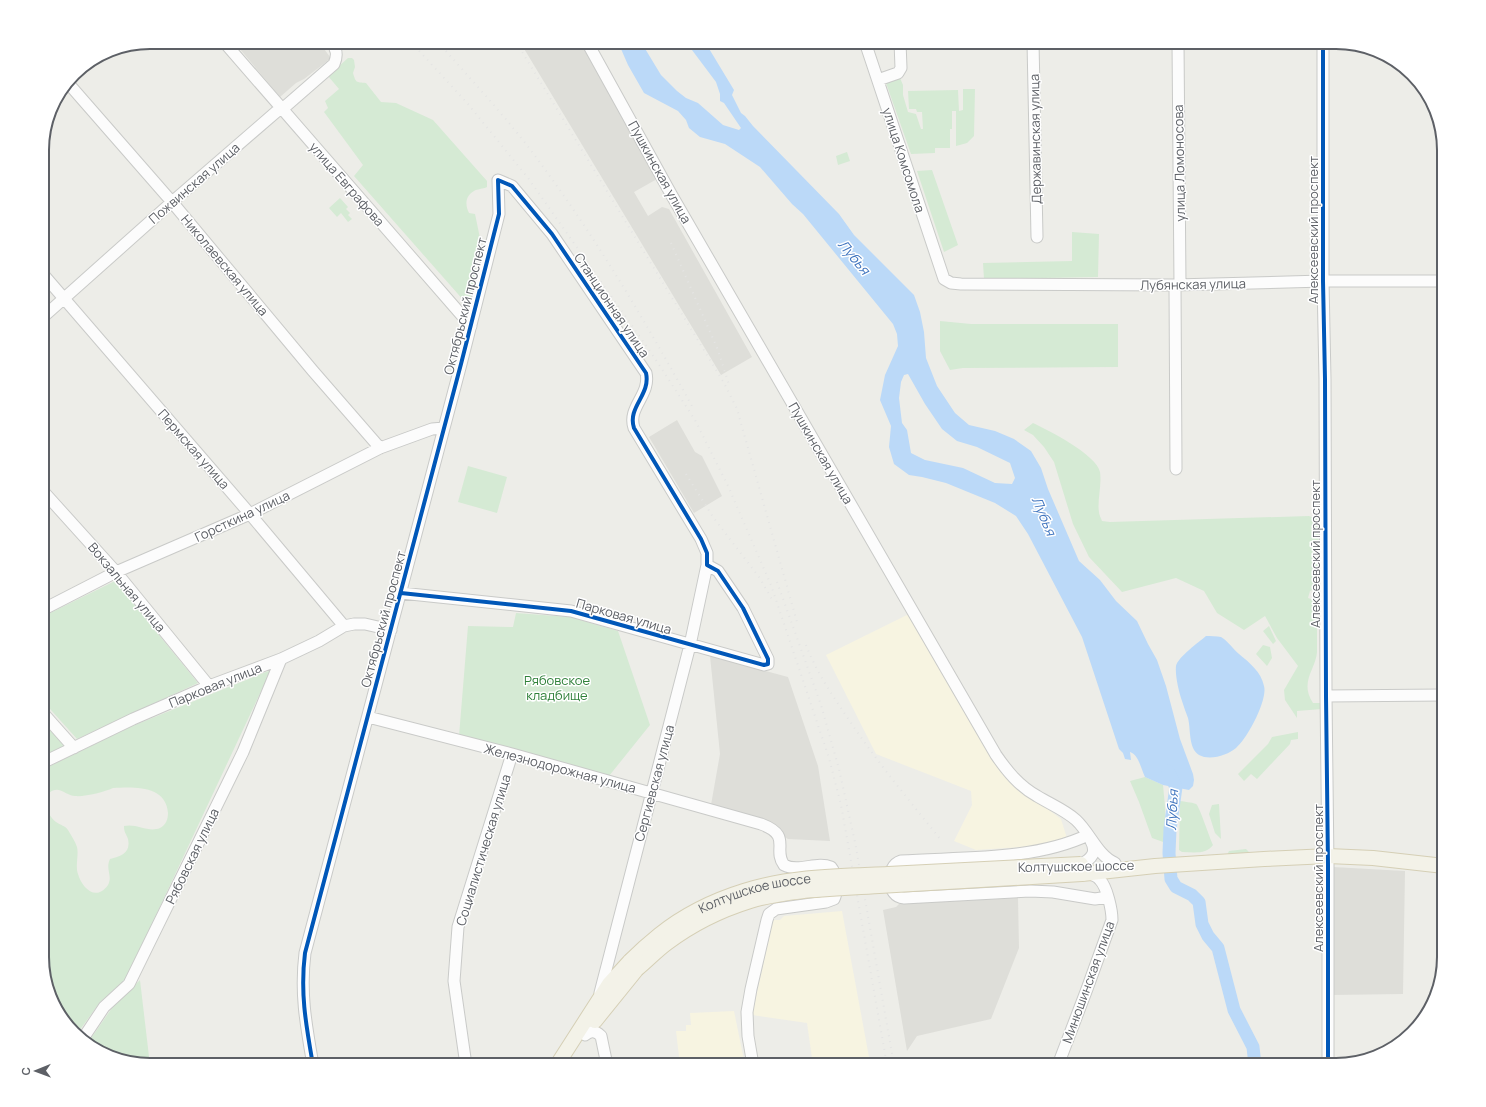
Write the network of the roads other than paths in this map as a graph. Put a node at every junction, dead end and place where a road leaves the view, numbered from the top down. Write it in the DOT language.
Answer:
graph roads {
  1 [pos="230,49"];
  2 [pos="336,49"];
  3 [pos="592,49"];
  4 [pos="867,49"];
  5 [pos="900,49"];
  6 [pos="1033,49"];
  7 [pos="1178,49"];
  8 [pos="1323,49"];
  9 [pos="878,80"];
  10 [pos="71,87"];
  11 [pos="281,108"];
  12 [pos="498,180"];
  13 [pos="172,202"];
  14 [pos="1037,237"];
  15 [pos="944,279"];
  16 [pos="49,281"];
  17 [pos="1323,281"];
  18 [pos="1437,281"];
  19 [pos="1178,285"];
  20 [pos="64,299"];
  21 [pos="49,312"];
  22 [pos="471,326"];
  23 [pos="444,428"];
  24 [pos="380,448"];
  25 [pos="1176,469"];
  26 [pos="49,498"];
  27 [pos="250,514"];
  28 [pos="707,565"];
  29 [pos="116,572"];
  30 [pos="401,593"];
  31 [pos="49,606"];
  32 [pos="344,626"];
  33 [pos="391,630"];
  34 [pos="690,645"];
  35 [pos="281,659"];
  36 [pos="209,686"];
  37 [pos="1437,695"];
  38 [pos="1326,696"];
  39 [pos="368,716"];
  40 [pos="49,720"];
  41 [pos="74,748"];
  42 [pos="512,754"];
  43 [pos="49,760"];
  44 [pos="653,793"];
  45 [pos="1088,835"];
  46 [pos="1328,856"];
  47 [pos="1437,865"];
  48 [pos="1116,867"];
  49 [pos="1084,871"];
  50 [pos="1108,898"];
  51 [pos="611,953"];
  52 [pos="634,965"];
  53 [pos="598,1001"];
  54 [pos="585,1034"];
  55 [pos="86,1035"];
  56 [pos="312,1058"];
  57 [pos="465,1058"];
  58 [pos="561,1058"];
  59 [pos="568,1058"];
  60 [pos="606,1058"];
  61 [pos="752,1058"];
  62 [pos="1061,1058"];
  63 [pos="1328,1058"];
  1 -- 11 [label="street, улица Евграфова"];
  2 -- 11 [label="street, Пожвинская улица"];
  3 -- 45 [label="street, Пушкинская улица"];
  4 -- 9 [label="street, улица Комсомола"];
  5 -- 9 [label="street"];
  6 -- 14 [label="street, Державинская улица"];
  7 -- 19 [label="street, улица Ломоносова"];
  8 -- 17 [label="street, Алексеевский проспект"];
  9 -- 15 [label="street, улица Комсомола"];
  10 -- 13 [label="street, Николаевская улица"];
  11 -- 13 [label="street, Пожвинская улица"];
  11 -- 22 [label="street, улица Евграфова"];
  12 -- 22 [label="street, Октябрьский проспект"];
  12 -- 28 [label="street, Станционная улица"];
  13 -- 20 [label="street, Пожвинская улица"];
  13 -- 24 [label="street, Николаевская улица"];
  15 -- 19 [label="street, Лубянская улица"];
  16 -- 20 [label="street, Пермская улица"];
  17 -- 18 [label="street, Лубянская улица"];
  17 -- 19 [label="street, Лубянская улица"];
  17 -- 38 [label="street, Алексеевский проспект"];
  19 -- 25 [label="street, улица Ломоносова"];
  20 -- 21 [label="street, Пожвинская улица"];
  20 -- 27 [label="street, Пермская улица"];
  22 -- 23 [label="street, Октябрьский проспект"];
  23 -- 24 [label="street, Горсткина улица"];
  23 -- 30 [label="street, Октябрьский проспект"];
  24 -- 27 [label="street, Горсткина улица"];
  26 -- 29 [label="street, Вокзальная улица"];
  27 -- 29 [label="street, Горсткина улица"];
  27 -- 32 [label="street, Пермская улица"];
  28 -- 34 [label="street, Сергиевская улица"];
  28 -- 34 [label="street, Парковая улица"];
  29 -- 31 [label="street, Горсткина улица"];
  29 -- 36 [label="street, Вокзальная улица"];
  30 -- 33 [label="street, Октябрьский проспект"];
  30 -- 34 [label="street, Парковая улица"];
  32 -- 33 [label="street, Парковая улица"];
  32 -- 35 [label="street, Парковая улица"];
  33 -- 39 [label="street, Октябрьский проспект"];
  34 -- 44 [label="street, Сергиевская улица"];
  35 -- 36 [label="street, Парковая улица"];
  35 -- 55 [label="street, Рябовская улица"];
  36 -- 41 [label="street, Парковая улица"];
  37 -- 38 [label="street"];
  38 -- 46 [label="street, Алексеевский проспект"];
  39 -- 42 [label="street, Железнодорожная улица"];
  39 -- 56 [label="street, Октябрьский проспект"];
  40 -- 41 [label="street"];
  41 -- 43 [label="street, Парковая улица"];
  42 -- 44 [label="street, Железнодорожная улица"];
  42 -- 57 [label="street, Социалистическая улица"];
  44 -- 51 [label="street, Сергиевская улица"];
  44 -- 61 [label="street, Железнодорожная улица"];
  45 -- 48 [label="street, Пушкинская улица"];
  45 -- 49 [label="street, Пушкинская улица"];
  45 -- 50 [label="street"];
  46 -- 47 [label="main road"];
  46 -- 48 [label="main road, Колтушское шоссе"];
  46 -- 63 [label="street, Алексеевский проспект"];
  48 -- 49 [label="main road, Колтушское шоссе"];
  48 -- 50 [label="street, Минюшинская улица"];
  49 -- 50 [label="street, Минюшинская улица"];
  49 -- 52 [label="main road, Колтушское шоссе, bridge"];
  50 -- 62 [label="street, Минюшинская улица"];
  51 -- 52 [label="street"];
  51 -- 53 [label="street, Сергиевская улица"];
  52 -- 53 [label="main road, Колтушское шоссе"];
  52 -- 54 [label="main road, Колтушское шоссе"];
  53 -- 58 [label="main road, Колтушское шоссе"];
  54 -- 59 [label="main road, Колтушское шоссе"];
  54 -- 60 [label="street"];
}
